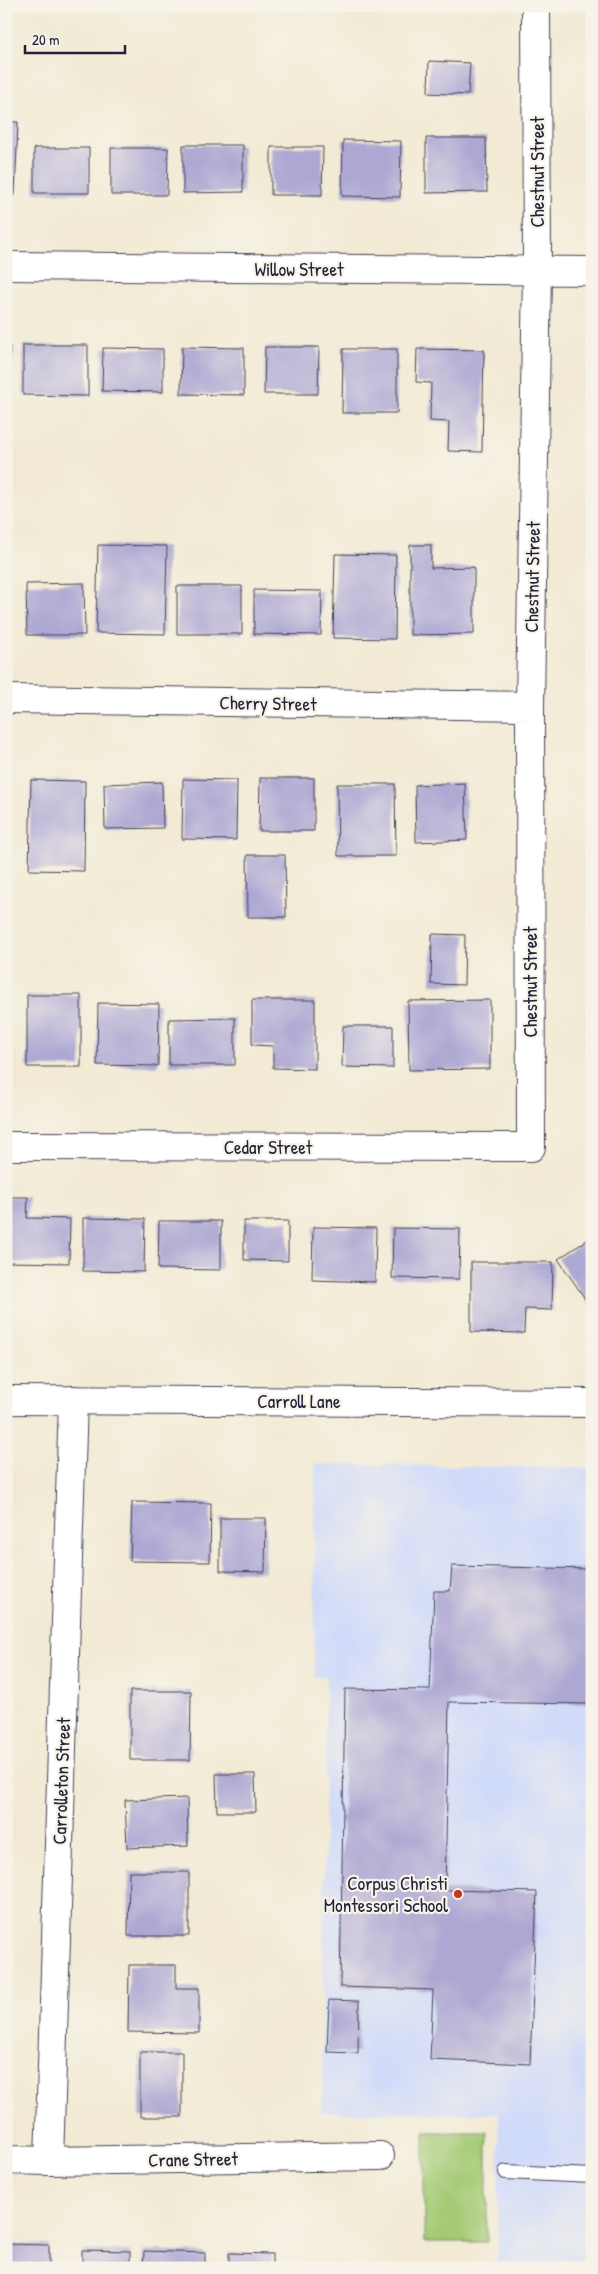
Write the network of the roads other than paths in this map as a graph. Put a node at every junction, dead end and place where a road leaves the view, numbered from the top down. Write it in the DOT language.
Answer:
graph roads {
  1 [pos="536,6"];
  2 [pos="6,266"];
  3 [pos="537,271"];
  4 [pos="592,271"];
  5 [pos="6,699"];
  6 [pos="530,706"];
  7 [pos="6,1146"];
  8 [pos="531,1147"];
  9 [pos="6,1400"];
  10 [pos="73,1400"];
  11 [pos="592,1402"];
  12 [pos="380,2156"];
  13 [pos="6,2160"];
  14 [pos="49,2161"];
  15 [pos="506,2172"];
  16 [pos="592,2176"];
  1 -- 3 [label="street, Chestnut Street"];
  2 -- 3 [label="street, Willow Street"];
  3 -- 4 [label="street, Willow Street"];
  3 -- 6 [label="street, Chestnut Street"];
  5 -- 6 [label="street, Cherry Street"];
  6 -- 8 [label="street, Chestnut Street"];
  7 -- 8 [label="street, Cedar Street"];
  9 -- 10 [label="street, Carroll Lane"];
  10 -- 11 [label="street, Carroll Lane"];
  10 -- 14 [label="street, Carrolleton Street"];
  12 -- 14 [label="street, Crane Street"];
  13 -- 14 [label="street, Crane Street"];
  15 -- 16 [label="lane"];
}
